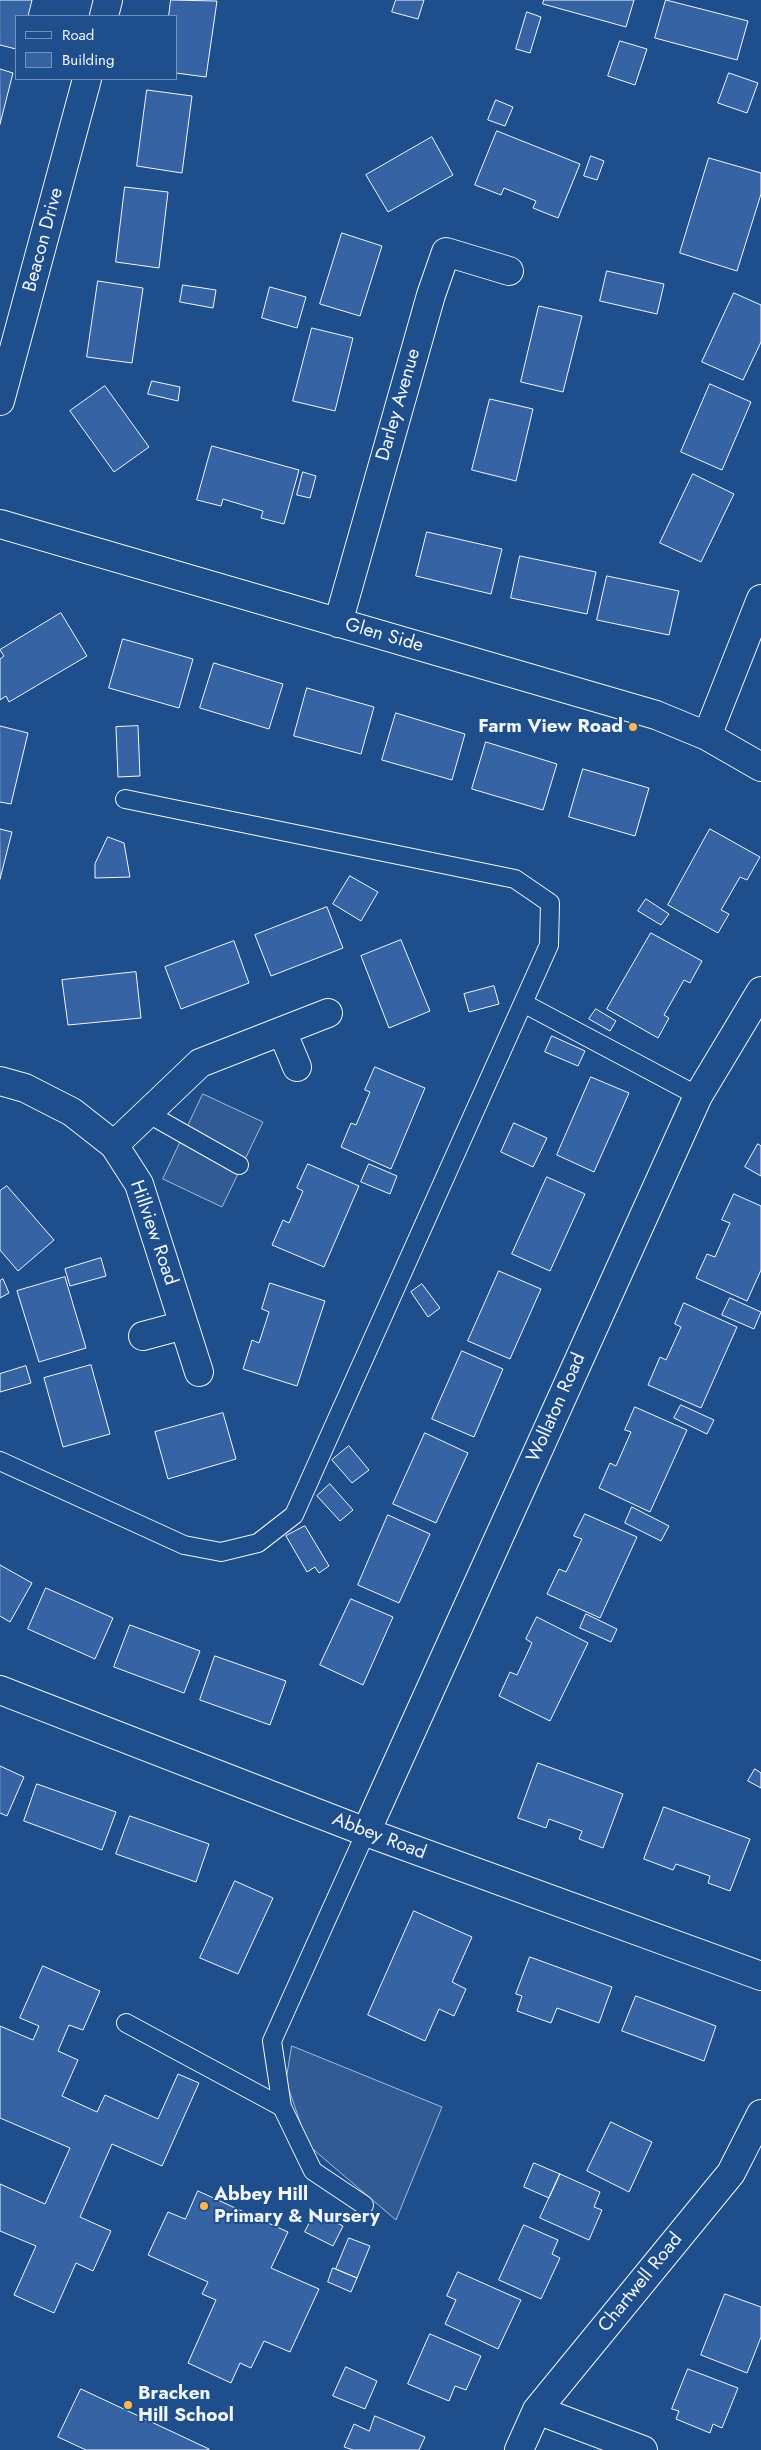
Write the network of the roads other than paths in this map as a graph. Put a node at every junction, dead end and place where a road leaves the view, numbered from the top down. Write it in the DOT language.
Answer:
graph roads {
  1 [pos="108,0"];
  2 [pos="104,15"];
  3 [pos="87,80"];
  4 [pos="509,271"];
  5 [pos="0,401"];
  6 [pos="0,524"];
  7 [pos="761,599"];
  8 [pos="338,623"];
  9 [pos="707,736"];
  10 [pos="761,768"];
  11 [pos="125,799"];
  12 [pos="761,991"];
  13 [pos="523,1003"];
  14 [pos="328,1013"];
  15 [pos="282,1031"];
  16 [pos="297,1067"];
  17 [pos="0,1081"];
  18 [pos="698,1096"];
  19 [pos="147,1113"];
  20 [pos="114,1145"];
  21 [pos="239,1166"];
  22 [pos="184,1325"];
  23 [pos="143,1336"];
  24 [pos="198,1372"];
  25 [pos="0,1461"];
  26 [pos="0,1690"];
  27 [pos="366,1832"];
  28 [pos="761,1976"];
  29 [pos="126,2024"];
  30 [pos="282,2107"];
  31 [pos="761,2114"];
  32 [pos="364,2205"];
  33 [pos="537,2410"];
  34 [pos="519,2450"];
  35 [pos="643,2450"];
  1 -- 2 [label="street"];
  3 -- 5 [label="street, Beacon Drive"];
  4 -- 8 [label="street, Darley Avenue"];
  6 -- 8 [label="street, Glen Side"];
  7 -- 9 [label="street"];
  8 -- 9 [label="street, Glen Side"];
  9 -- 10 [label="street, Glen Side"];
  11 -- 13 [label="lane"];
  12 -- 18 [label="street, Wollaton Road"];
  13 -- 18 [label="lane"];
  13 -- 25 [label="lane"];
  14 -- 15 [label="street"];
  15 -- 16 [label="street"];
  15 -- 19 [label="street"];
  17 -- 20 [label="street, Hillview Road"];
  18 -- 27 [label="street, Wollaton Road"];
  19 -- 20 [label="street"];
  19 -- 21 [label="lane"];
  20 -- 22 [label="street, Hillview Road"];
  22 -- 23 [label="street"];
  22 -- 24 [label="street, Hillview Road"];
  26 -- 27 [label="street, Abbey Road"];
  27 -- 28 [label="street, Abbey Road"];
  27 -- 30 [label="lane"];
  29 -- 30 [label="lane"];
  30 -- 32 [label="lane"];
  31 -- 33 [label="street, Chartwell Road"];
  33 -- 34 [label="street, Chartwell Road"];
  33 -- 35 [label="street"];
}
